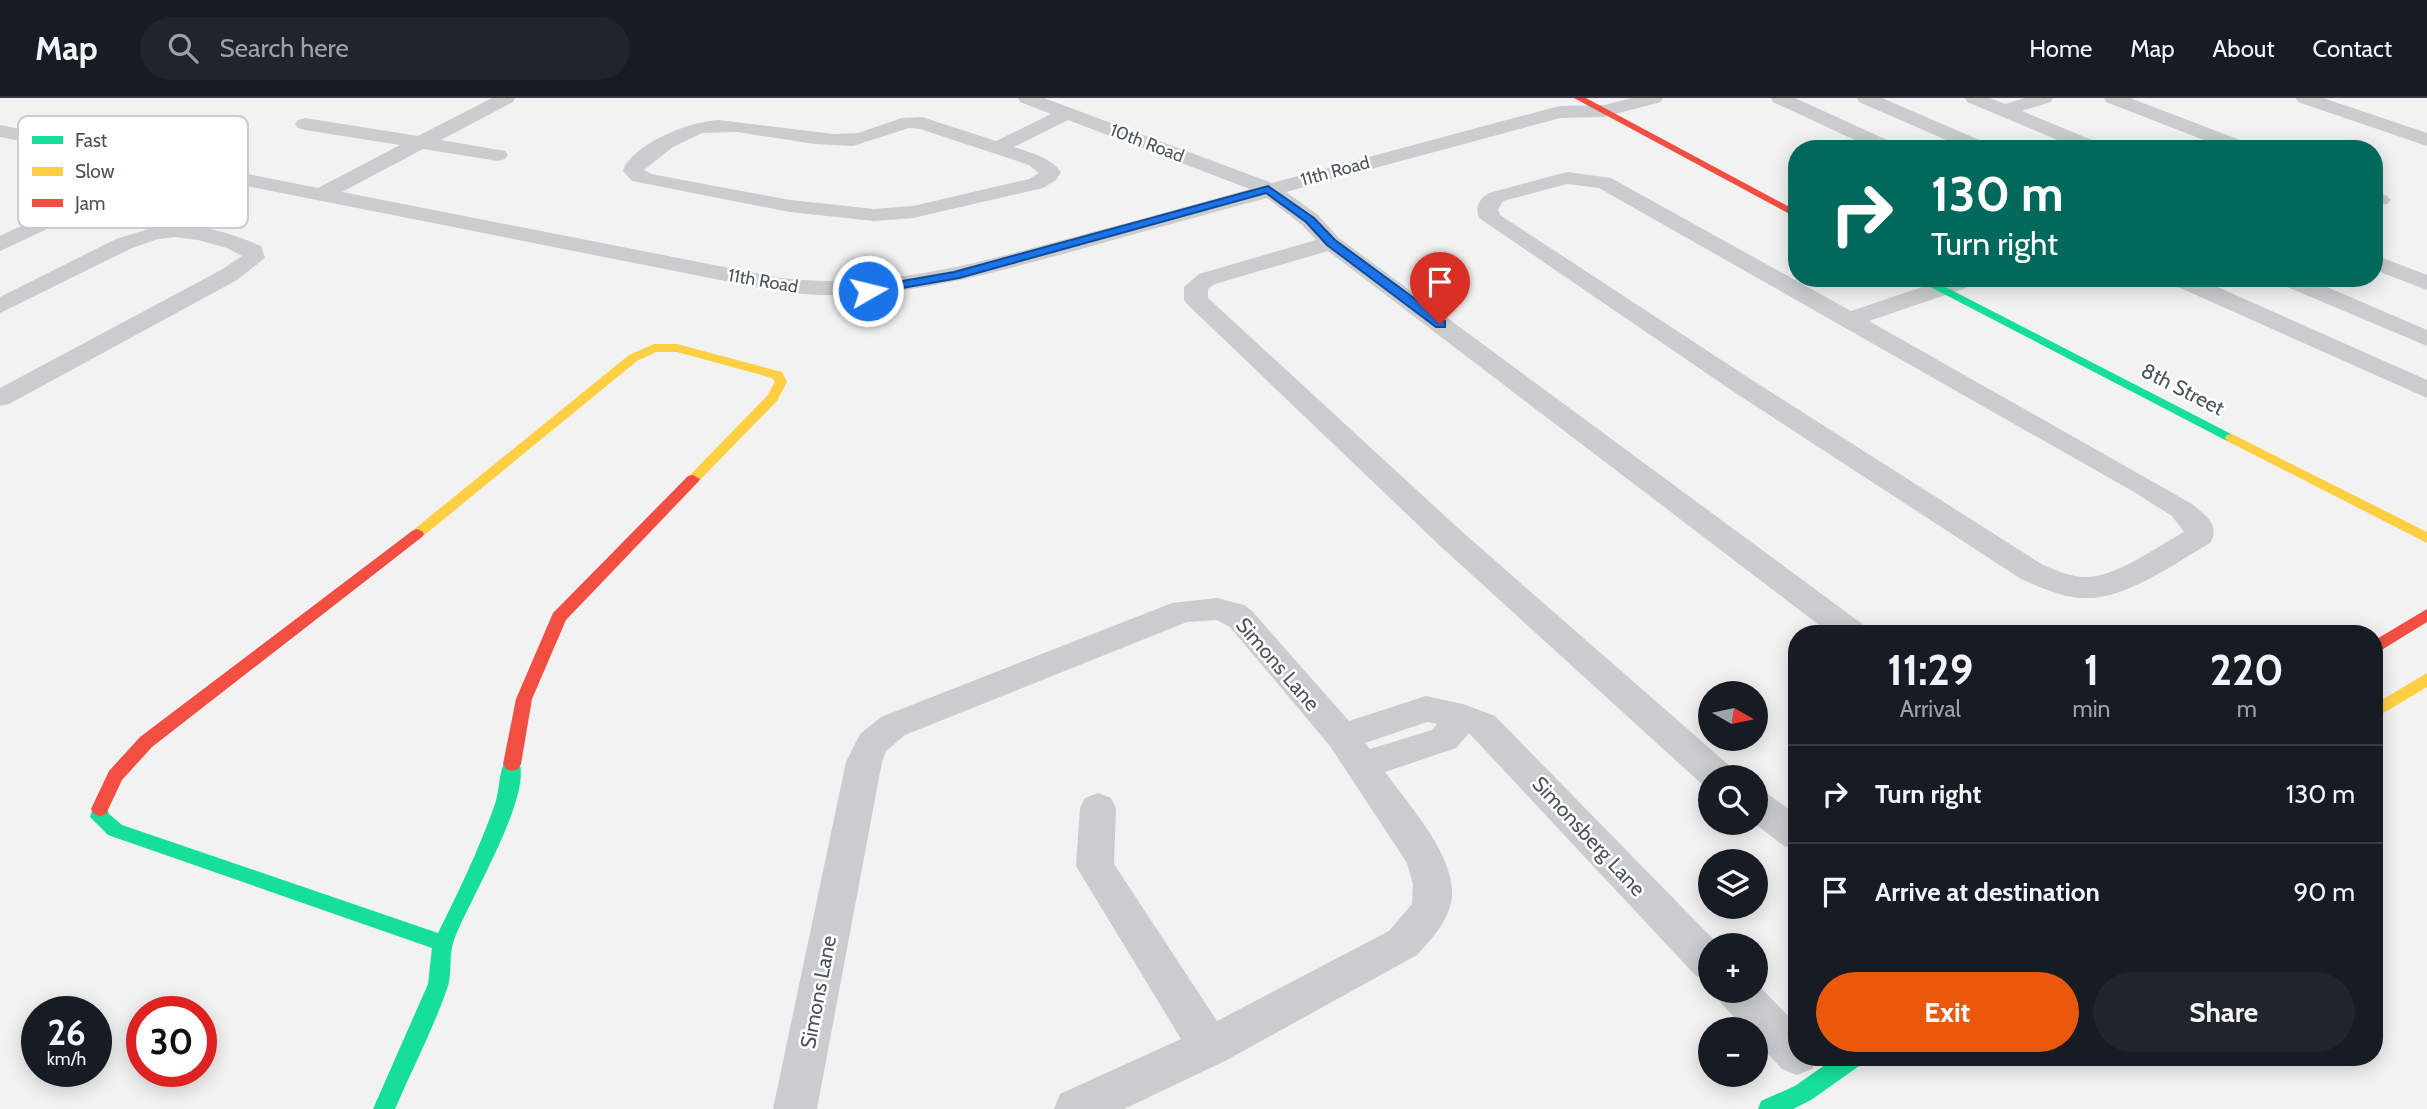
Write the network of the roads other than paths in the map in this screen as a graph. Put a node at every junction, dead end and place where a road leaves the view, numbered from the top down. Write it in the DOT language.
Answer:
graph roads {
  1 [pos="506,98"];
  2 [pos="1027,98"];
  3 [pos="1578,98"];
  4 [pos="1654,98"];
  5 [pos="1780,98"];
  6 [pos="1866,98"];
  7 [pos="1974,98"];
  8 [pos="2044,98"];
  9 [pos="2113,98"];
  10 [pos="2305,98"];
  11 [pos="1604,106"];
  12 [pos="2003,111"];
  13 [pos="1559,112"];
  14 [pos="1068,113"];
  15 [pos="305,124"];
  16 [pos="0,131"];
  17 [pos="18,134"];
  18 [pos="2427,139"];
  19 [pos="1872,140"];
  20 [pos="1963,140"];
  21 [pos="2075,140"];
  22 [pos="2223,140"];
  23 [pos="422,143"];
  24 [pos="997,148"];
  25 [pos="498,155"];
  26 [pos="248,179"];
  27 [pos="1268,189"];
  28 [pos="322,194"];
  29 [pos="1788,197"];
  30 [pos="1788,210"];
  31 [pos="34,228"];
  32 [pos="1331,243"];
  33 [pos="0,244"];
  34 [pos="2383,265"];
  35 [pos="2427,283"];
  36 [pos="1788,286"];
  37 [pos="1789,287"];
  38 [pos="1929,287"];
  39 [pos="1951,287"];
  40 [pos="1951,287"];
  41 [pos="2197,287"];
  42 [pos="2307,287"];
  43 [pos="0,306"];
  44 [pos="1847,320"];
  45 [pos="2427,339"];
  46 [pos="2427,390"];
  47 [pos="0,398"];
  48 [pos="2390,518"];
  49 [pos="2417,518"];
  50 [pos="2427,538"];
  51 [pos="2427,551"];
  52 [pos="2427,614"];
  53 [pos="1842,625"];
  54 [pos="2383,643"];
  55 [pos="2427,679"];
  56 [pos="2383,707"];
  57 [pos="1352,752"];
  58 [pos="1705,765"];
  59 [pos="1098,808"];
  60 [pos="1768,814"];
  61 [pos="1788,828"];
  62 [pos="443,943"];
  63 [pos="1698,950"];
  64 [pos="1749,1003"];
  65 [pos="1788,1041"];
  66 [pos="1210,1047"];
  67 [pos="1811,1066"];
  68 [pos="391,1090"];
  69 [pos="1763,1102"];
  70 [pos="366,1109"];
  71 [pos="795,1109"];
  72 [pos="1076,1109"];
  1 -- 23 [label="street"];
  2 -- 14 [label="street, 10th Road"];
  3 -- 11 [label="street"];
  3 -- 13 [label="street, 11th Road"];
  4 -- 11 [label="street, 11th Road"];
  5 -- 19 [label="street"];
  6 -- 20 [label="street"];
  7 -- 12 [label="street"];
  8 -- 12 [label="street"];
  9 -- 22 [label="street"];
  10 -- 18 [label="street"];
  11 -- 13 [label="street, 11th Road"];
  11 -- 29 [label="street"];
  11 -- 30 [label="street"];
  12 -- 21 [label="street"];
  13 -- 27 [label="street, 11th Road"];
  14 -- 24 [label="street"];
  14 -- 27 [label="street, 10th Road"];
  15 -- 23 [label="street"];
  16 -- 17 [label="street, 11th Road"];
  23 -- 25 [label="street"];
  23 -- 28 [label="street"];
  24 -- 24 [label="street"];
  26 -- 28 [label="street, 11th Road"];
  27 -- 28 [label="street, 11th Road"];
  27 -- 32 [label="street, 10th Road"];
  31 -- 33 [label="street"];
  32 -- 53 [label="street, 10th Road"];
  32 -- 58 [label="street"];
  34 -- 35 [label="street"];
  36 -- 44 [label="street"];
  37 -- 44 [label="street"];
  38 -- 44 [label="street"];
  39 -- 48 [label="street, 8th Street"];
  40 -- 49 [label="street, 8th Street"];
  41 -- 46 [label="street"];
  42 -- 45 [label="street"];
  43 -- 47 [label="street"];
  48 -- 50 [label="street, 8th Street"];
  48 -- 51 [label="street"];
  52 -- 54 [label="street"];
  55 -- 56 [label="street"];
  57 -- 63 [label="street, Simonsberg Lane"];
  57 -- 66 [label="street, Simons Lane"];
  57 -- 71 [label="street, Simons Lane"];
  59 -- 66 [label="street"];
  60 -- 61 [label="street"];
  62 -- 62 [label="street"];
  62 -- 68 [label="street"];
  64 -- 65 [label="street"];
  66 -- 72 [label="street, Simons Lane"];
  67 -- 69 [label="street"];
  68 -- 70 [label="street"];
}
